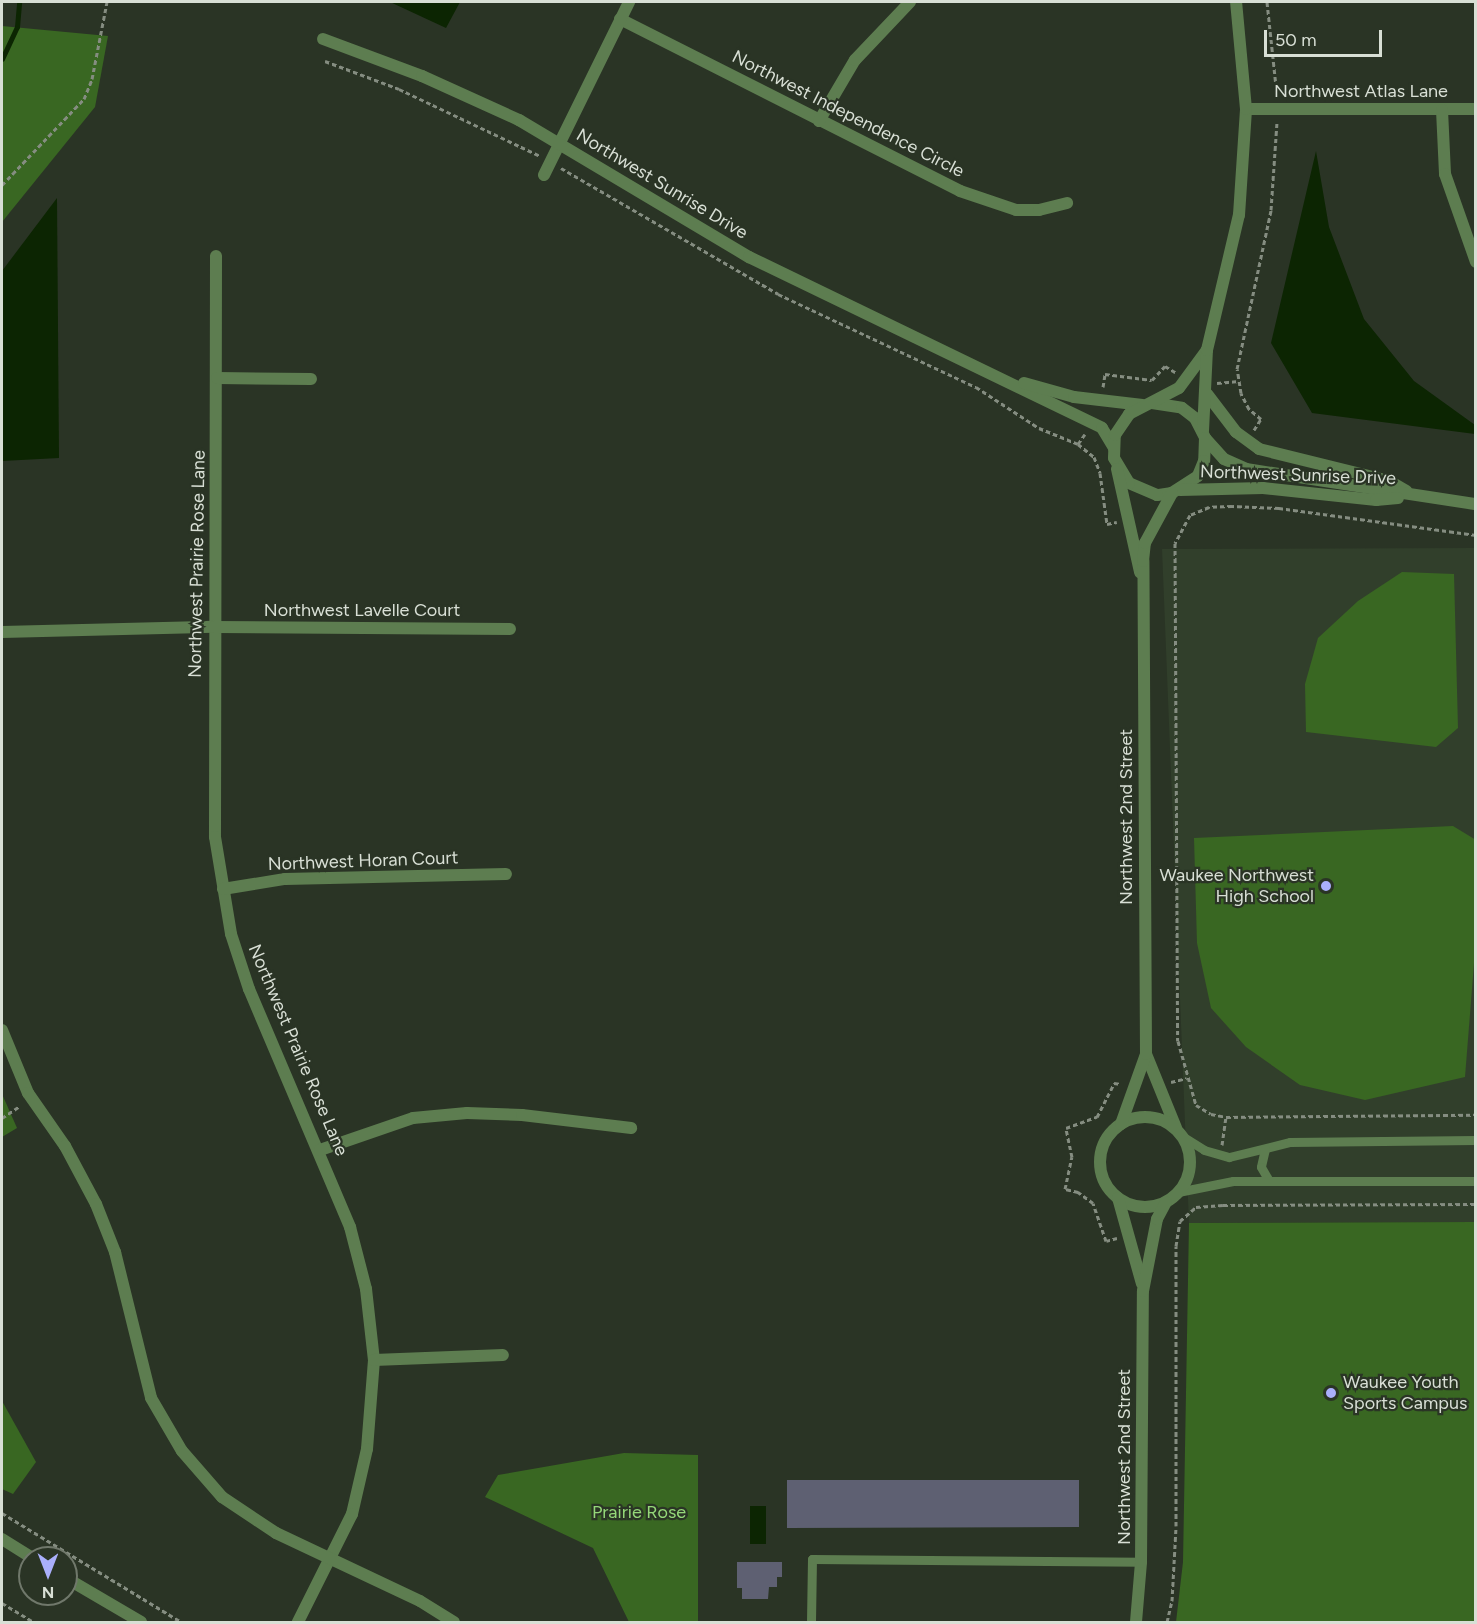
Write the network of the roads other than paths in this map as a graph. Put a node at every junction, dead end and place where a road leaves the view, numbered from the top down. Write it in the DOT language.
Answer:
graph roads {
  1 [pos="629,2"];
  2 [pos="910,2"];
  3 [pos="1236,2"];
  4 [pos="620,19"];
  5 [pos="323,39"];
  6 [pos="1246,109"];
  7 [pos="1476,109"];
  8 [pos="1442,110"];
  9 [pos="819,121"];
  10 [pos="559,143"];
  11 [pos="544,175"];
  12 [pos="1067,203"];
  13 [pos="216,256"];
  14 [pos="1476,262"];
  15 [pos="1207,350"];
  16 [pos="980,367"];
  17 [pos="217,378"];
  18 [pos="311,379"];
  19 [pos="1207,394"];
  20 [pos="1148,404"];
  21 [pos="1204,434"];
  22 [pos="1114,453"];
  23 [pos="1176,491"];
  24 [pos="1415,496"];
  25 [pos="1476,504"];
  26 [pos="1142,579"];
  27 [pos="214,627"];
  28 [pos="510,629"];
  29 [pos="2,632"];
  30 [pos="506,873"];
  31 [pos="223,889"];
  32 [pos="2,1030"];
  33 [pos="1146,1054"];
  34 [pos="1121,1124"];
  35 [pos="631,1128"];
  36 [pos="1180,1134"];
  37 [pos="1476,1140"];
  38 [pos="1265,1149"];
  39 [pos="320,1150"];
  40 [pos="1269,1181"];
  41 [pos="1476,1181"];
  42 [pos="1178,1192"];
  43 [pos="1118,1198"];
  44 [pos="1166,1202"];
  45 [pos="1143,1291"];
  46 [pos="503,1355"];
  47 [pos="374,1360"];
  48 [pos="2,1539"];
  49 [pos="18,1549"];
  50 [pos="330,1561"];
  51 [pos="1142,1562"];
  52 [pos="78,1585"];
  53 [pos="141,1623"];
  54 [pos="297,1623"];
  55 [pos="454,1623"];
  56 [pos="811,1623"];
  57 [pos="1136,1623"];
  1 -- 4 [label="street"];
  2 -- 9 [label="street"];
  3 -- 6 [label="street"];
  4 -- 9 [label="street, Northwest Independence Circle"];
  4 -- 10 [label="street"];
  5 -- 10 [label="street, Northwest Sunrise Drive"];
  6 -- 8 [label="street, Northwest Atlas Lane"];
  6 -- 15 [label="street"];
  7 -- 8 [label="street, Northwest Atlas Lane"];
  8 -- 14 [label="street"];
  9 -- 12 [label="street, Northwest Independence Circle"];
  10 -- 11 [label="street"];
  10 -- 16 [label="street, Northwest Sunrise Drive"];
  13 -- 17 [label="street, Northwest Prairie Rose Lane"];
  15 -- 19 [label="street"];
  15 -- 20 [label="street"];
  16 -- 20 [label="street, Northwest Sunrise Drive"];
  16 -- 22 [label="street, Northwest Sunrise Drive"];
  17 -- 18 [label="street"];
  17 -- 27 [label="street, Northwest Prairie Rose Lane"];
  19 -- 21 [label="street"];
  19 -- 24 [label="street"];
  20 -- 21 [label="street"];
  20 -- 22 [label="street"];
  21 -- 23 [label="street"];
  21 -- 24 [label="street, Northwest Sunrise Drive"];
  22 -- 23 [label="street"];
  22 -- 26 [label="street, Northwest 2nd Street"];
  23 -- 24 [label="street, Northwest Sunrise Drive"];
  23 -- 26 [label="street, Northwest 2nd Street"];
  24 -- 25 [label="street, Northwest Sunrise Drive"];
  26 -- 33 [label="street, Northwest 2nd Street"];
  27 -- 28 [label="street, Northwest Lavelle Court"];
  27 -- 29 [label="street, Northwest Lavelle Court"];
  27 -- 31 [label="street, Northwest Prairie Rose Lane"];
  30 -- 31 [label="street, Northwest Horan Court"];
  31 -- 39 [label="street, Northwest Prairie Rose Lane"];
  32 -- 50 [label="street"];
  33 -- 34 [label="street, Northwest 2nd Street"];
  33 -- 36 [label="street, Northwest 2nd Street"];
  34 -- 36 [label="street"];
  34 -- 43 [label="street, Northwest 2nd Street"];
  35 -- 39 [label="street"];
  36 -- 38 [label="lane"];
  36 -- 42 [label="street, Northwest 2nd Street"];
  37 -- 38 [label="lane"];
  38 -- 40 [label="lane"];
  39 -- 47 [label="street, Northwest Prairie Rose Lane"];
  40 -- 41 [label="lane"];
  40 -- 42 [label="lane"];
  42 -- 44 [label="street, Northwest 2nd Street"];
  43 -- 44 [label="street"];
  43 -- 45 [label="street, Northwest 2nd Street"];
  44 -- 45 [label="street, Northwest 2nd Street"];
  45 -- 51 [label="street, Northwest 2nd Street"];
  46 -- 47 [label="street"];
  47 -- 50 [label="street, Northwest Prairie Rose Lane"];
  48 -- 49 [label="street"];
  50 -- 54 [label="street, Northwest Prairie Rose Lane"];
  50 -- 55 [label="street"];
  51 -- 56 [label="lane"];
  51 -- 57 [label="street, Northwest 2nd Street"];
  52 -- 53 [label="street"];
}
